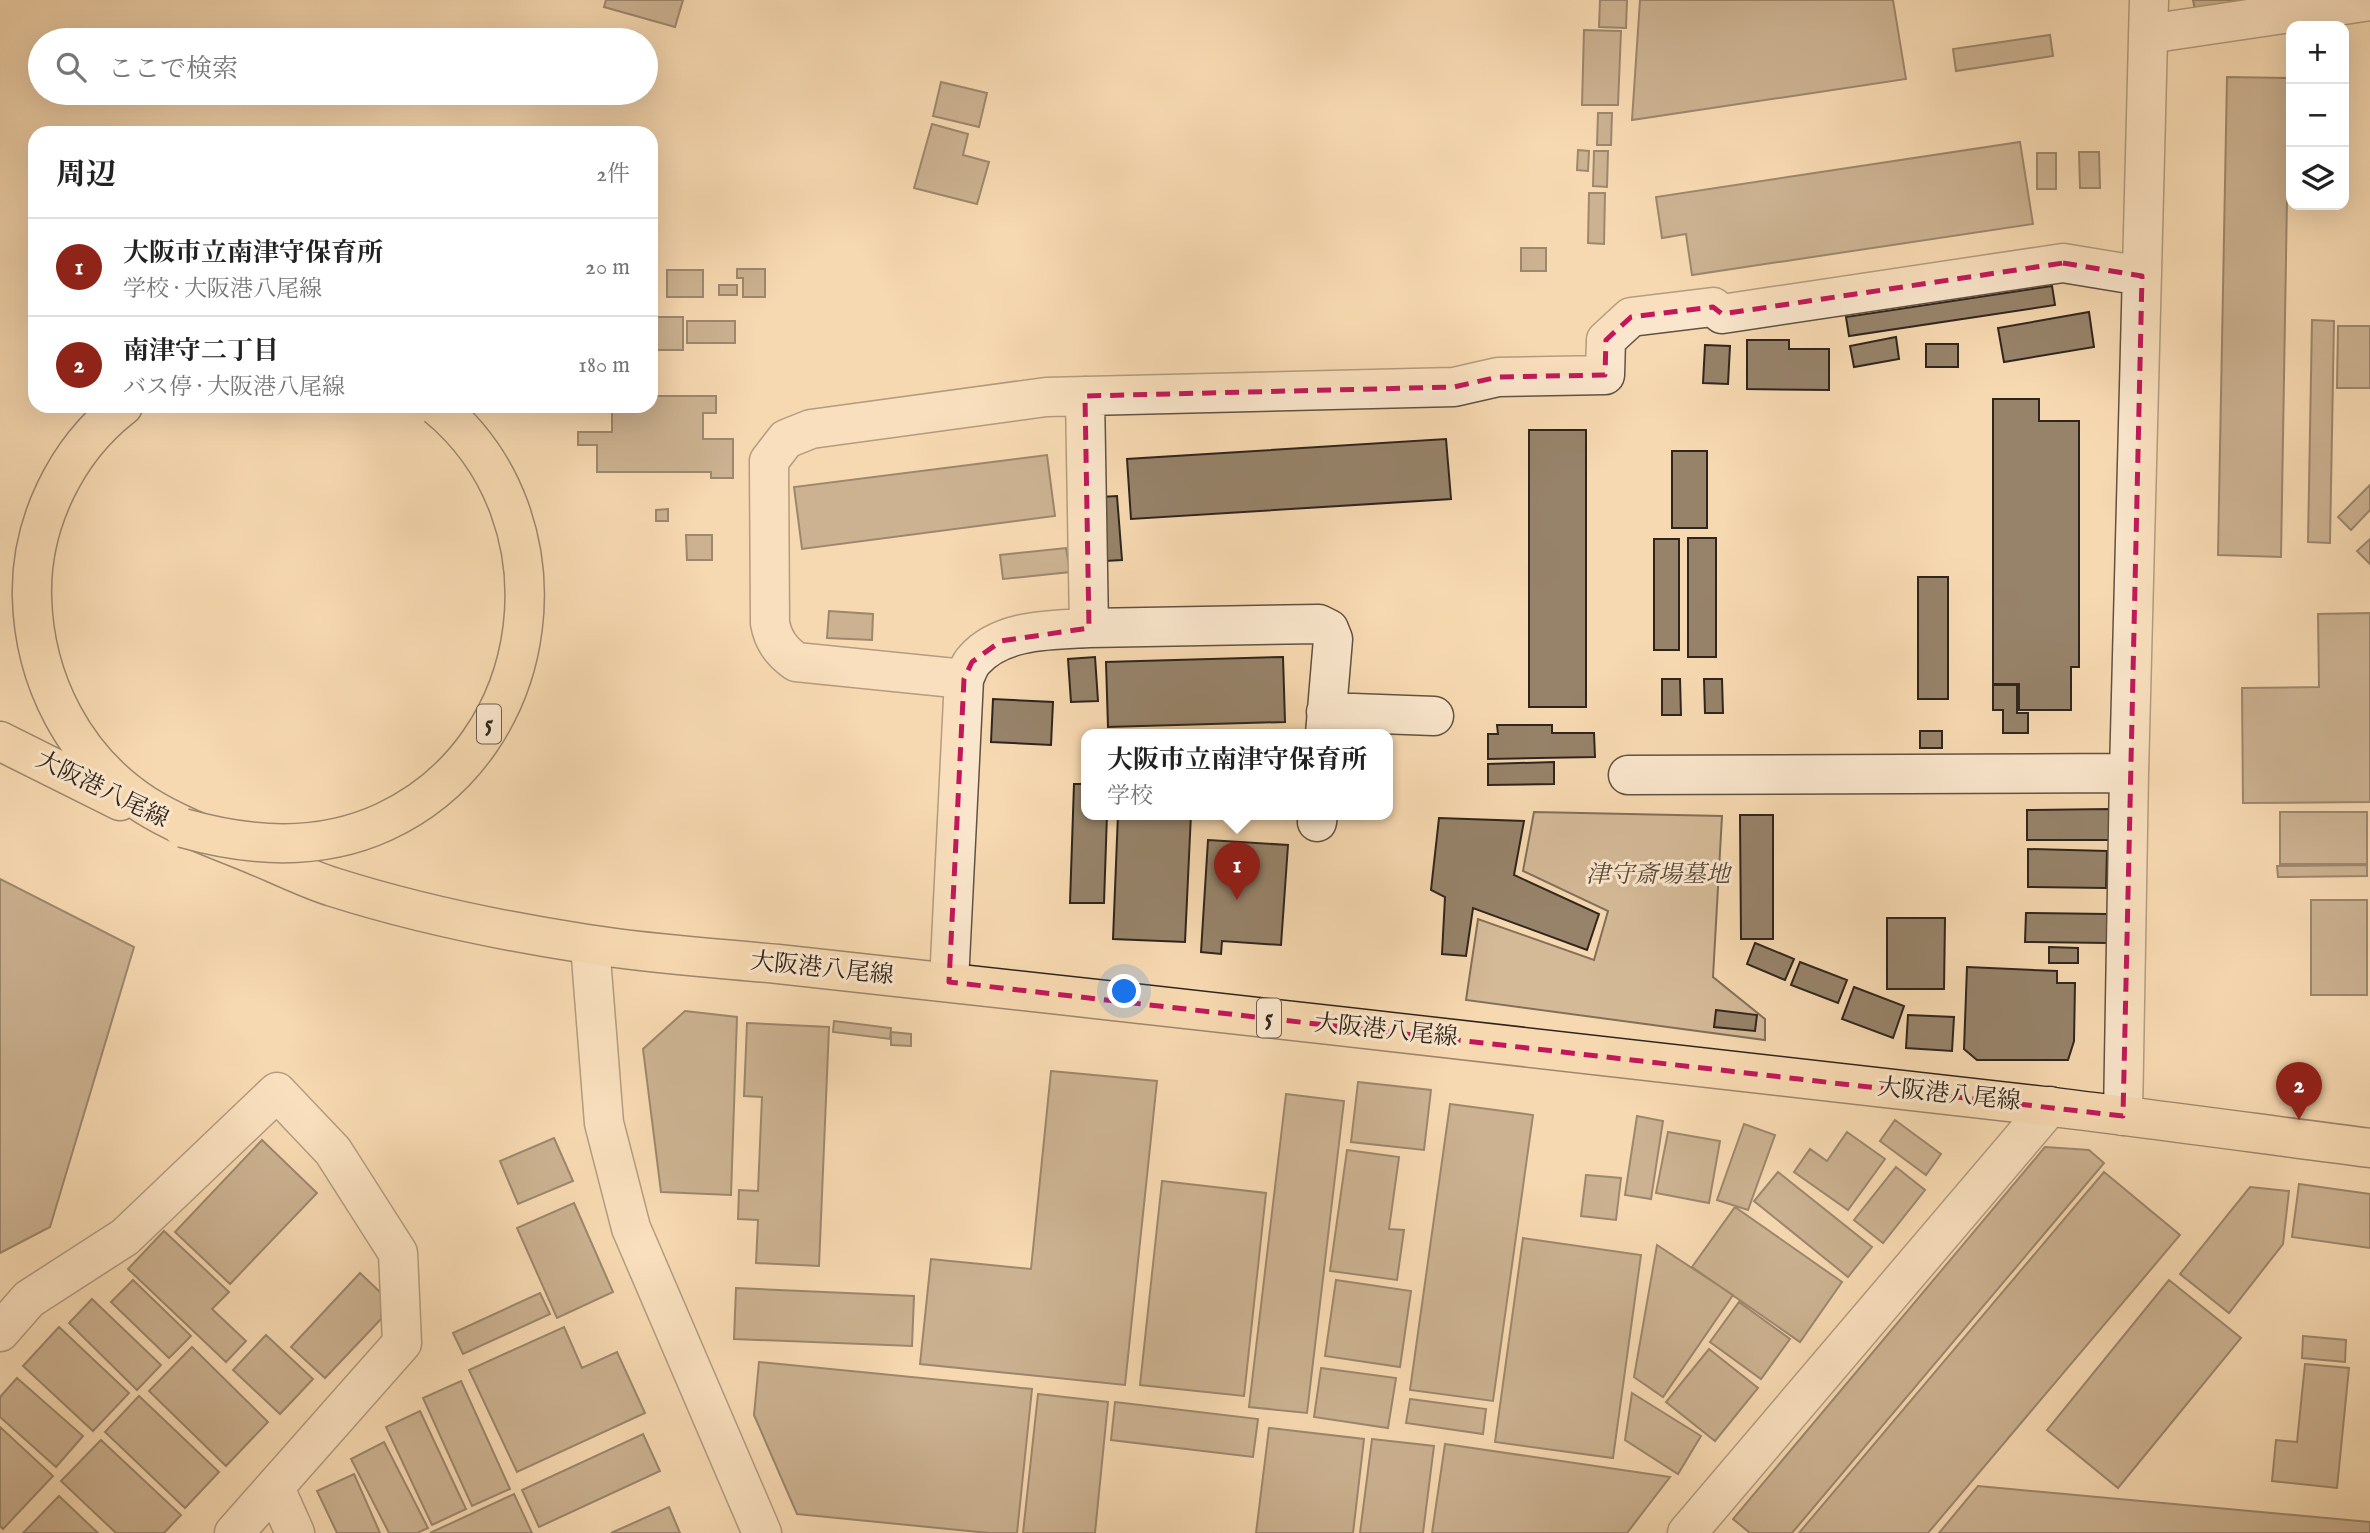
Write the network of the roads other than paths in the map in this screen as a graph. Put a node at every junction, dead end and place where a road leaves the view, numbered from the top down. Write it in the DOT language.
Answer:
graph roads {
  1 [pos="2370,2"];
  2 [pos="2149,17"];
  3 [pos="2142,276"];
  4 [pos="1086,396"];
  5 [pos="108,413"];
  6 [pos="114,413"];
  7 [pos="441,413"];
  8 [pos="443,413"];
  9 [pos="1088,628"];
  10 [pos="964,679"];
  11 [pos="1434,716"];
  12 [pos="1325,723"];
  13 [pos="0,741"];
  14 [pos="2129,773"];
  15 [pos="1628,775"];
  16 [pos="590,945"];
  17 [pos="949,982"];
  18 [pos="2050,1107"];
  19 [pos="2123,1116"];
  20 [pos="2370,1148"];
  21 [pos="0,1332"];
  22 [pos="275,1488"];
  23 [pos="234,1533"];
  24 [pos="295,1533"];
  25 [pos="762,1533"];
  26 [pos="1687,1533"];
  1 -- 2 [label="street"];
  2 -- 3 [label="street"];
  3 -- 4 [label="street"];
  3 -- 14 [label="street"];
  4 -- 9 [label="street"];
  4 -- 10 [label="street"];
  5 -- 7 [label="main road, 大阪港八尾線 / 5, bridge"];
  6 -- 16 [label="main road, 大阪港八尾線 / 5"];
  8 -- 13 [label="main road, 大阪港八尾線 / 5, bridge"];
  9 -- 10 [label="street"];
  9 -- 12 [label="street"];
  10 -- 17 [label="street"];
  11 -- 12 [label="street"];
  14 -- 15 [label="street"];
  14 -- 19 [label="street"];
  16 -- 17 [label="main road, 大阪港八尾線 / 5"];
  16 -- 25 [label="street"];
  17 -- 18 [label="main road, 大阪港八尾線 / 5"];
  18 -- 19 [label="main road, 大阪港八尾線 / 5"];
  18 -- 26 [label="street"];
  19 -- 20 [label="main road, 大阪港八尾線 / 5"];
  21 -- 22 [label="street"];
  22 -- 23 [label="street"];
  22 -- 24 [label="street"];
}
